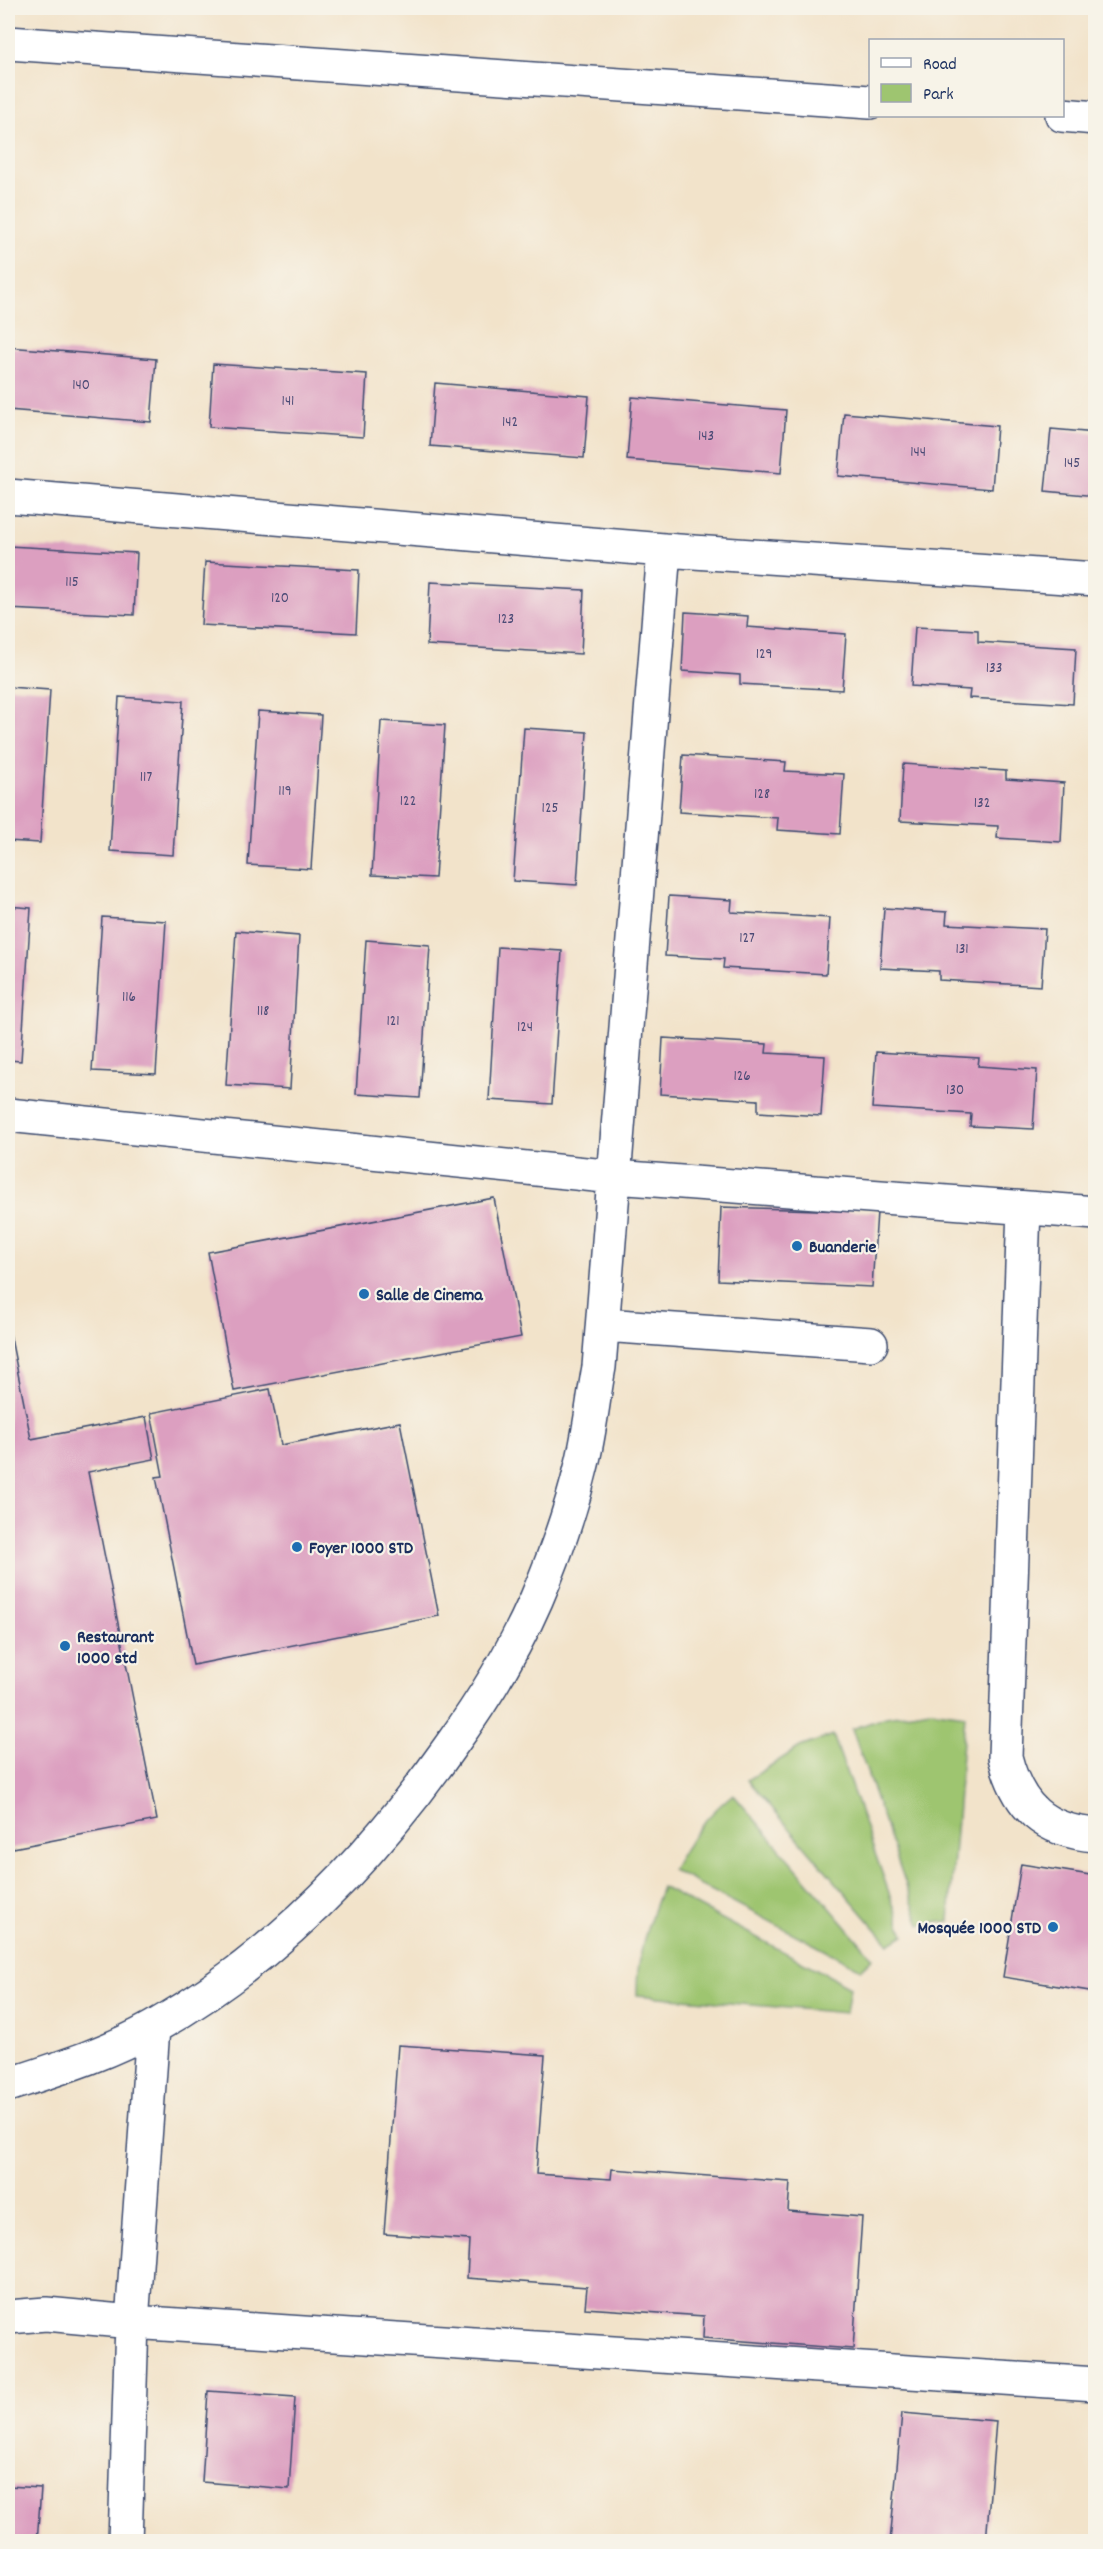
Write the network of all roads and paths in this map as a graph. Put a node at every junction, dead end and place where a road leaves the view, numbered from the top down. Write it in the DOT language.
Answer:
graph roads {
  1 [pos="8,42"];
  2 [pos="869,102"];
  3 [pos="1064,116"];
  4 [pos="1095,118"];
  5 [pos="8,496"];
  6 [pos="664,550"];
  7 [pos="1095,579"];
  8 [pos="8,1115"];
  9 [pos="615,1177"];
  10 [pos="1023,1208"];
  11 [pos="1095,1213"];
  12 [pos="604,1325"];
  13 [pos="871,1344"];
  14 [pos="1095,1835"];
  15 [pos="153,2028"];
  16 [pos="8,2085"];
  17 [pos="8,2317"];
  18 [pos="132,2322"];
  19 [pos="1095,2384"];
  20 [pos="125,2541"];
  1 -- 2 [label="street"];
  3 -- 4 [label="street"];
  5 -- 6 [label="street"];
  6 -- 7 [label="street"];
  6 -- 9 [label="street"];
  8 -- 9 [label="street"];
  9 -- 10 [label="street"];
  9 -- 12 [label="street"];
  10 -- 11 [label="street"];
  10 -- 14 [label="street"];
  12 -- 13 [label="street"];
  12 -- 15 [label="street"];
  15 -- 16 [label="street"];
  15 -- 18 [label="street"];
  17 -- 18 [label="street"];
  18 -- 19 [label="street"];
  18 -- 20 [label="street"];
}
